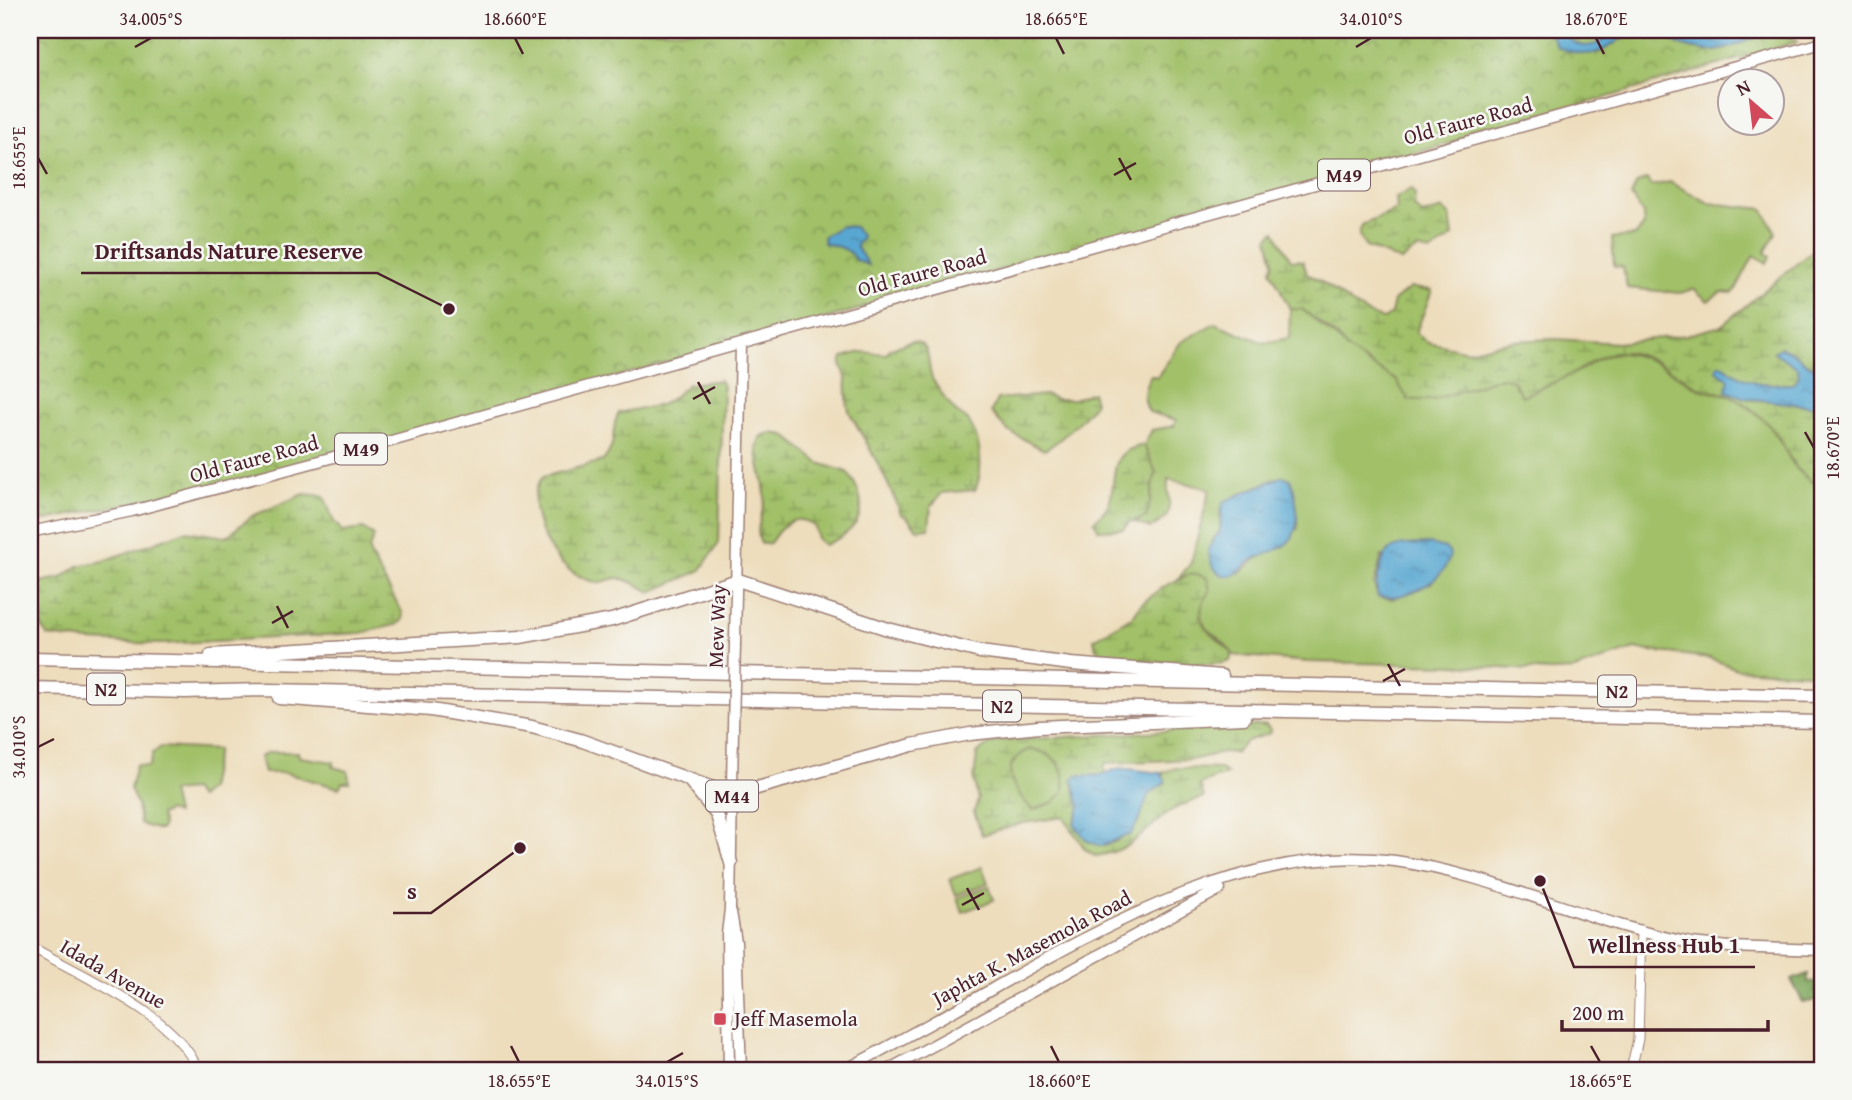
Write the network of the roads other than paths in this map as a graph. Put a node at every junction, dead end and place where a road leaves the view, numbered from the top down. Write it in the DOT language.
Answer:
graph roads {
  1 [pos="1822,43"];
  2 [pos="741,344"];
  3 [pos="30,532"];
  4 [pos="738,580"];
  5 [pos="30,658"];
  6 [pos="137,659"];
  7 [pos="1320,686"];
  8 [pos="30,688"];
  9 [pos="182,692"];
  10 [pos="1822,696"];
  11 [pos="1282,711"];
  12 [pos="1822,722"];
  13 [pos="687,779"];
  14 [pos="732,795"];
  15 [pos="731,863"];
  16 [pos="1244,876"];
  17 [pos="730,909"];
  18 [pos="1642,930"];
  19 [pos="30,946"];
  20 [pos="1822,950"];
  21 [pos="198,1070"];
  22 [pos="729,1070"];
  23 [pos="741,1070"];
  24 [pos="845,1070"];
  25 [pos="888,1070"];
  26 [pos="1631,1070"];
  1 -- 2 [label="main road, Old Faure Road / M49"];
  2 -- 3 [label="main road, Old Faure Road / M49"];
  2 -- 4 [label="main road, Mew Way / M44"];
  4 -- 6 [label="highway"];
  4 -- 7 [label="highway"];
  4 -- 14 [label="main road, Mew Way / M44, bridge"];
  5 -- 6 [label="highway, N2"];
  6 -- 7 [label="highway, N2"];
  7 -- 10 [label="highway, N2"];
  8 -- 9 [label="highway, N2"];
  9 -- 11 [label="highway, N2"];
  9 -- 13 [label="highway"];
  11 -- 12 [label="highway, N2"];
  11 -- 14 [label="highway"];
  13 -- 14 [label="highway"];
  13 -- 15 [label="highway"];
  14 -- 15 [label="main road, Mew Way / M44"];
  15 -- 17 [label="main road, Mew Way / M44"];
  16 -- 18 [label="main road, Japhta K. Masemola Road"];
  16 -- 24 [label="main road, Japhta K. Masemola Road"];
  16 -- 25 [label="main road, Japhta K. Masemola Road"];
  17 -- 22 [label="main road, Mew Way / M44"];
  17 -- 23 [label="main road, Mew Way / M44"];
  18 -- 20 [label="main road, Japhta K. Masemola Road"];
  18 -- 26 [label="street"];
  19 -- 21 [label="street, Idada Avenue"];
}
